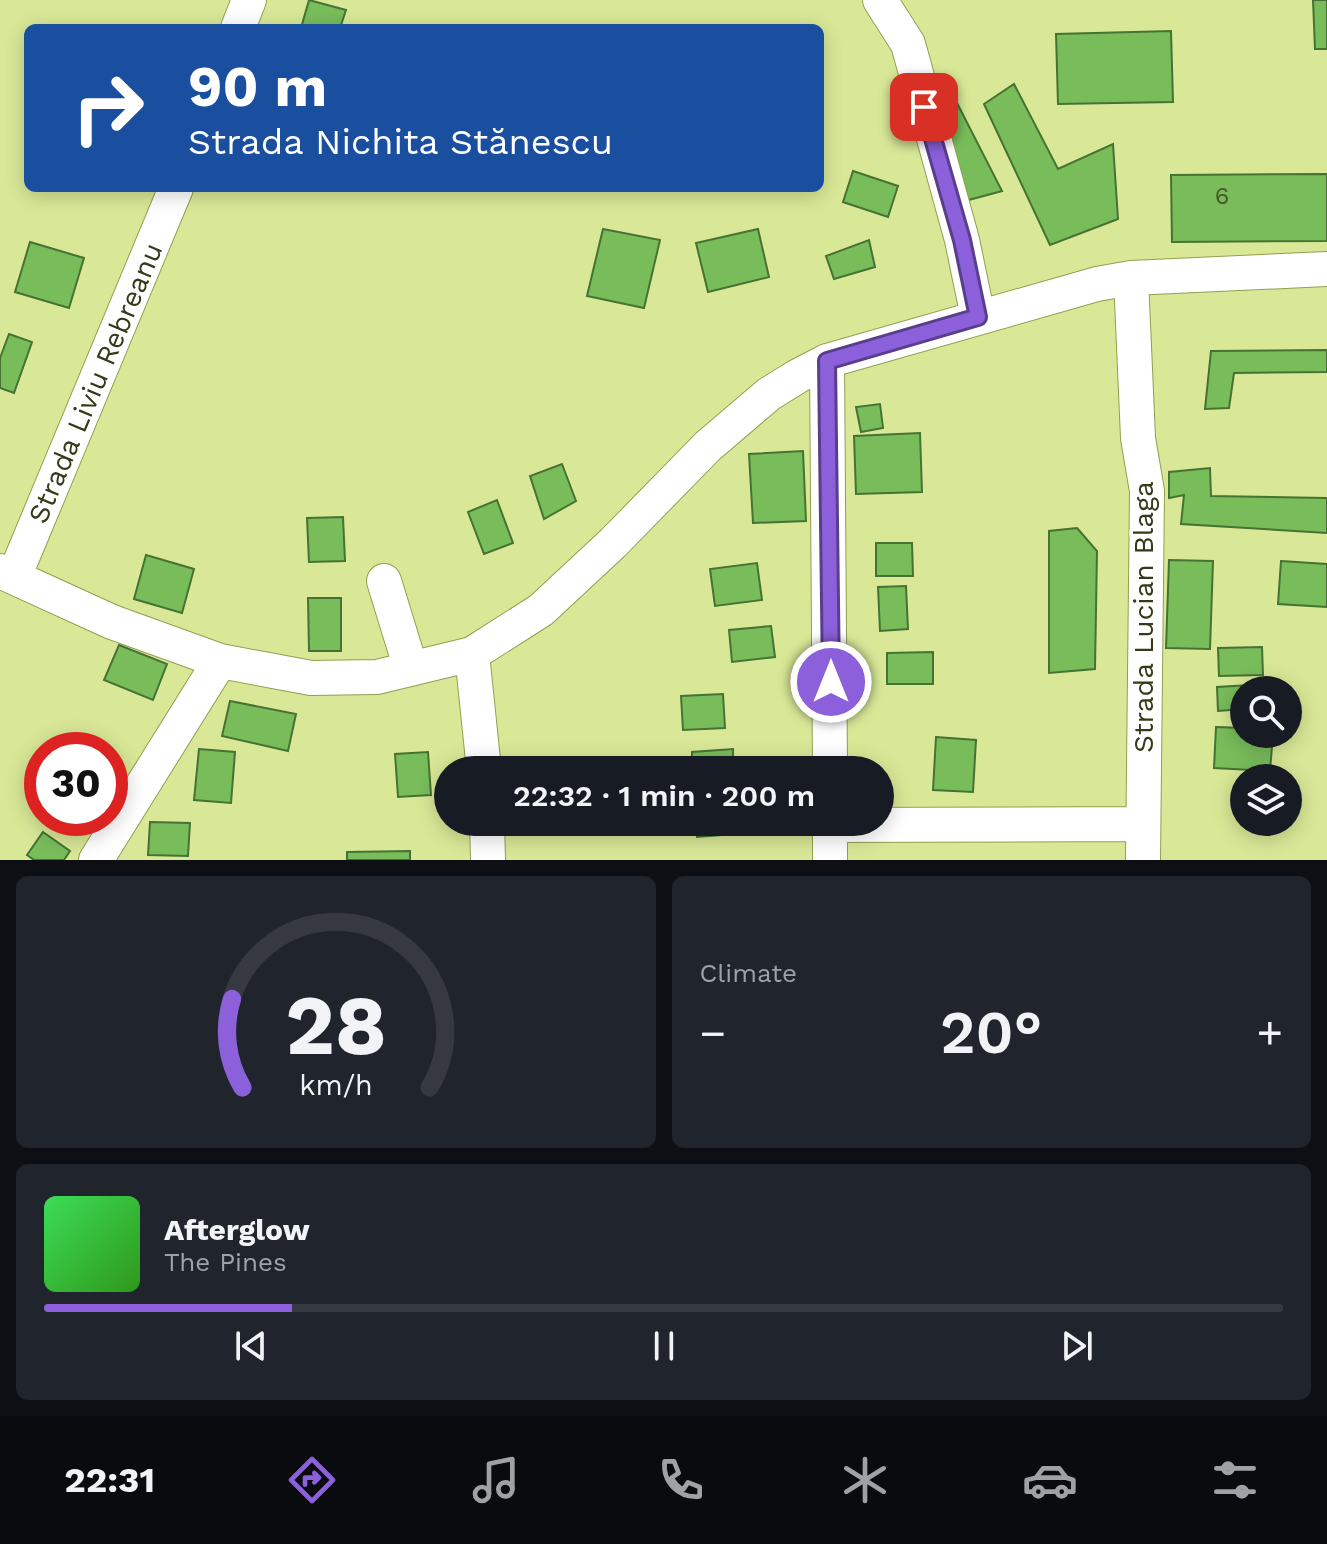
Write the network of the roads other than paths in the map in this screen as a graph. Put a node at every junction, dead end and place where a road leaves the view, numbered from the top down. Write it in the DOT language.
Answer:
graph roads {
  1 [pos="249,0"];
  2 [pos="880,0"];
  3 [pos="240,24"];
  4 [pos="174,192"];
  5 [pos="1327,269"];
  6 [pos="1131,278"];
  7 [pos="978,317"];
  8 [pos="827,361"];
  9 [pos="7,574"];
  10 [pos="384,581"];
  11 [pos="472,654"];
  12 [pos="220,661"];
  13 [pos="411,669"];
  14 [pos="483,756"];
  15 [pos="830,756"];
  16 [pos="894,824"];
  17 [pos="1142,824"];
  18 [pos="487,836"];
  19 [pos="830,836"];
  20 [pos="96,860"];
  21 [pos="488,860"];
  22 [pos="830,860"];
  23 [pos="1143,860"];
  1 -- 3 [label="street"];
  2 -- 7 [label="street"];
  4 -- 9 [label="street, Strada Liviu Rebreanu"];
  5 -- 6 [label="street"];
  6 -- 7 [label="street"];
  6 -- 17 [label="street, Strada Lucian Blaga"];
  7 -- 8 [label="street"];
  8 -- 11 [label="street"];
  8 -- 15 [label="street"];
  9 -- 12 [label="street"];
  10 -- 13 [label="street"];
  11 -- 13 [label="street"];
  11 -- 14 [label="street"];
  12 -- 13 [label="street"];
  12 -- 20 [label="street"];
  16 -- 17 [label="street"];
  17 -- 23 [label="street, Strada Lucian Blaga"];
  18 -- 21 [label="street"];
  19 -- 22 [label="street"];
}
